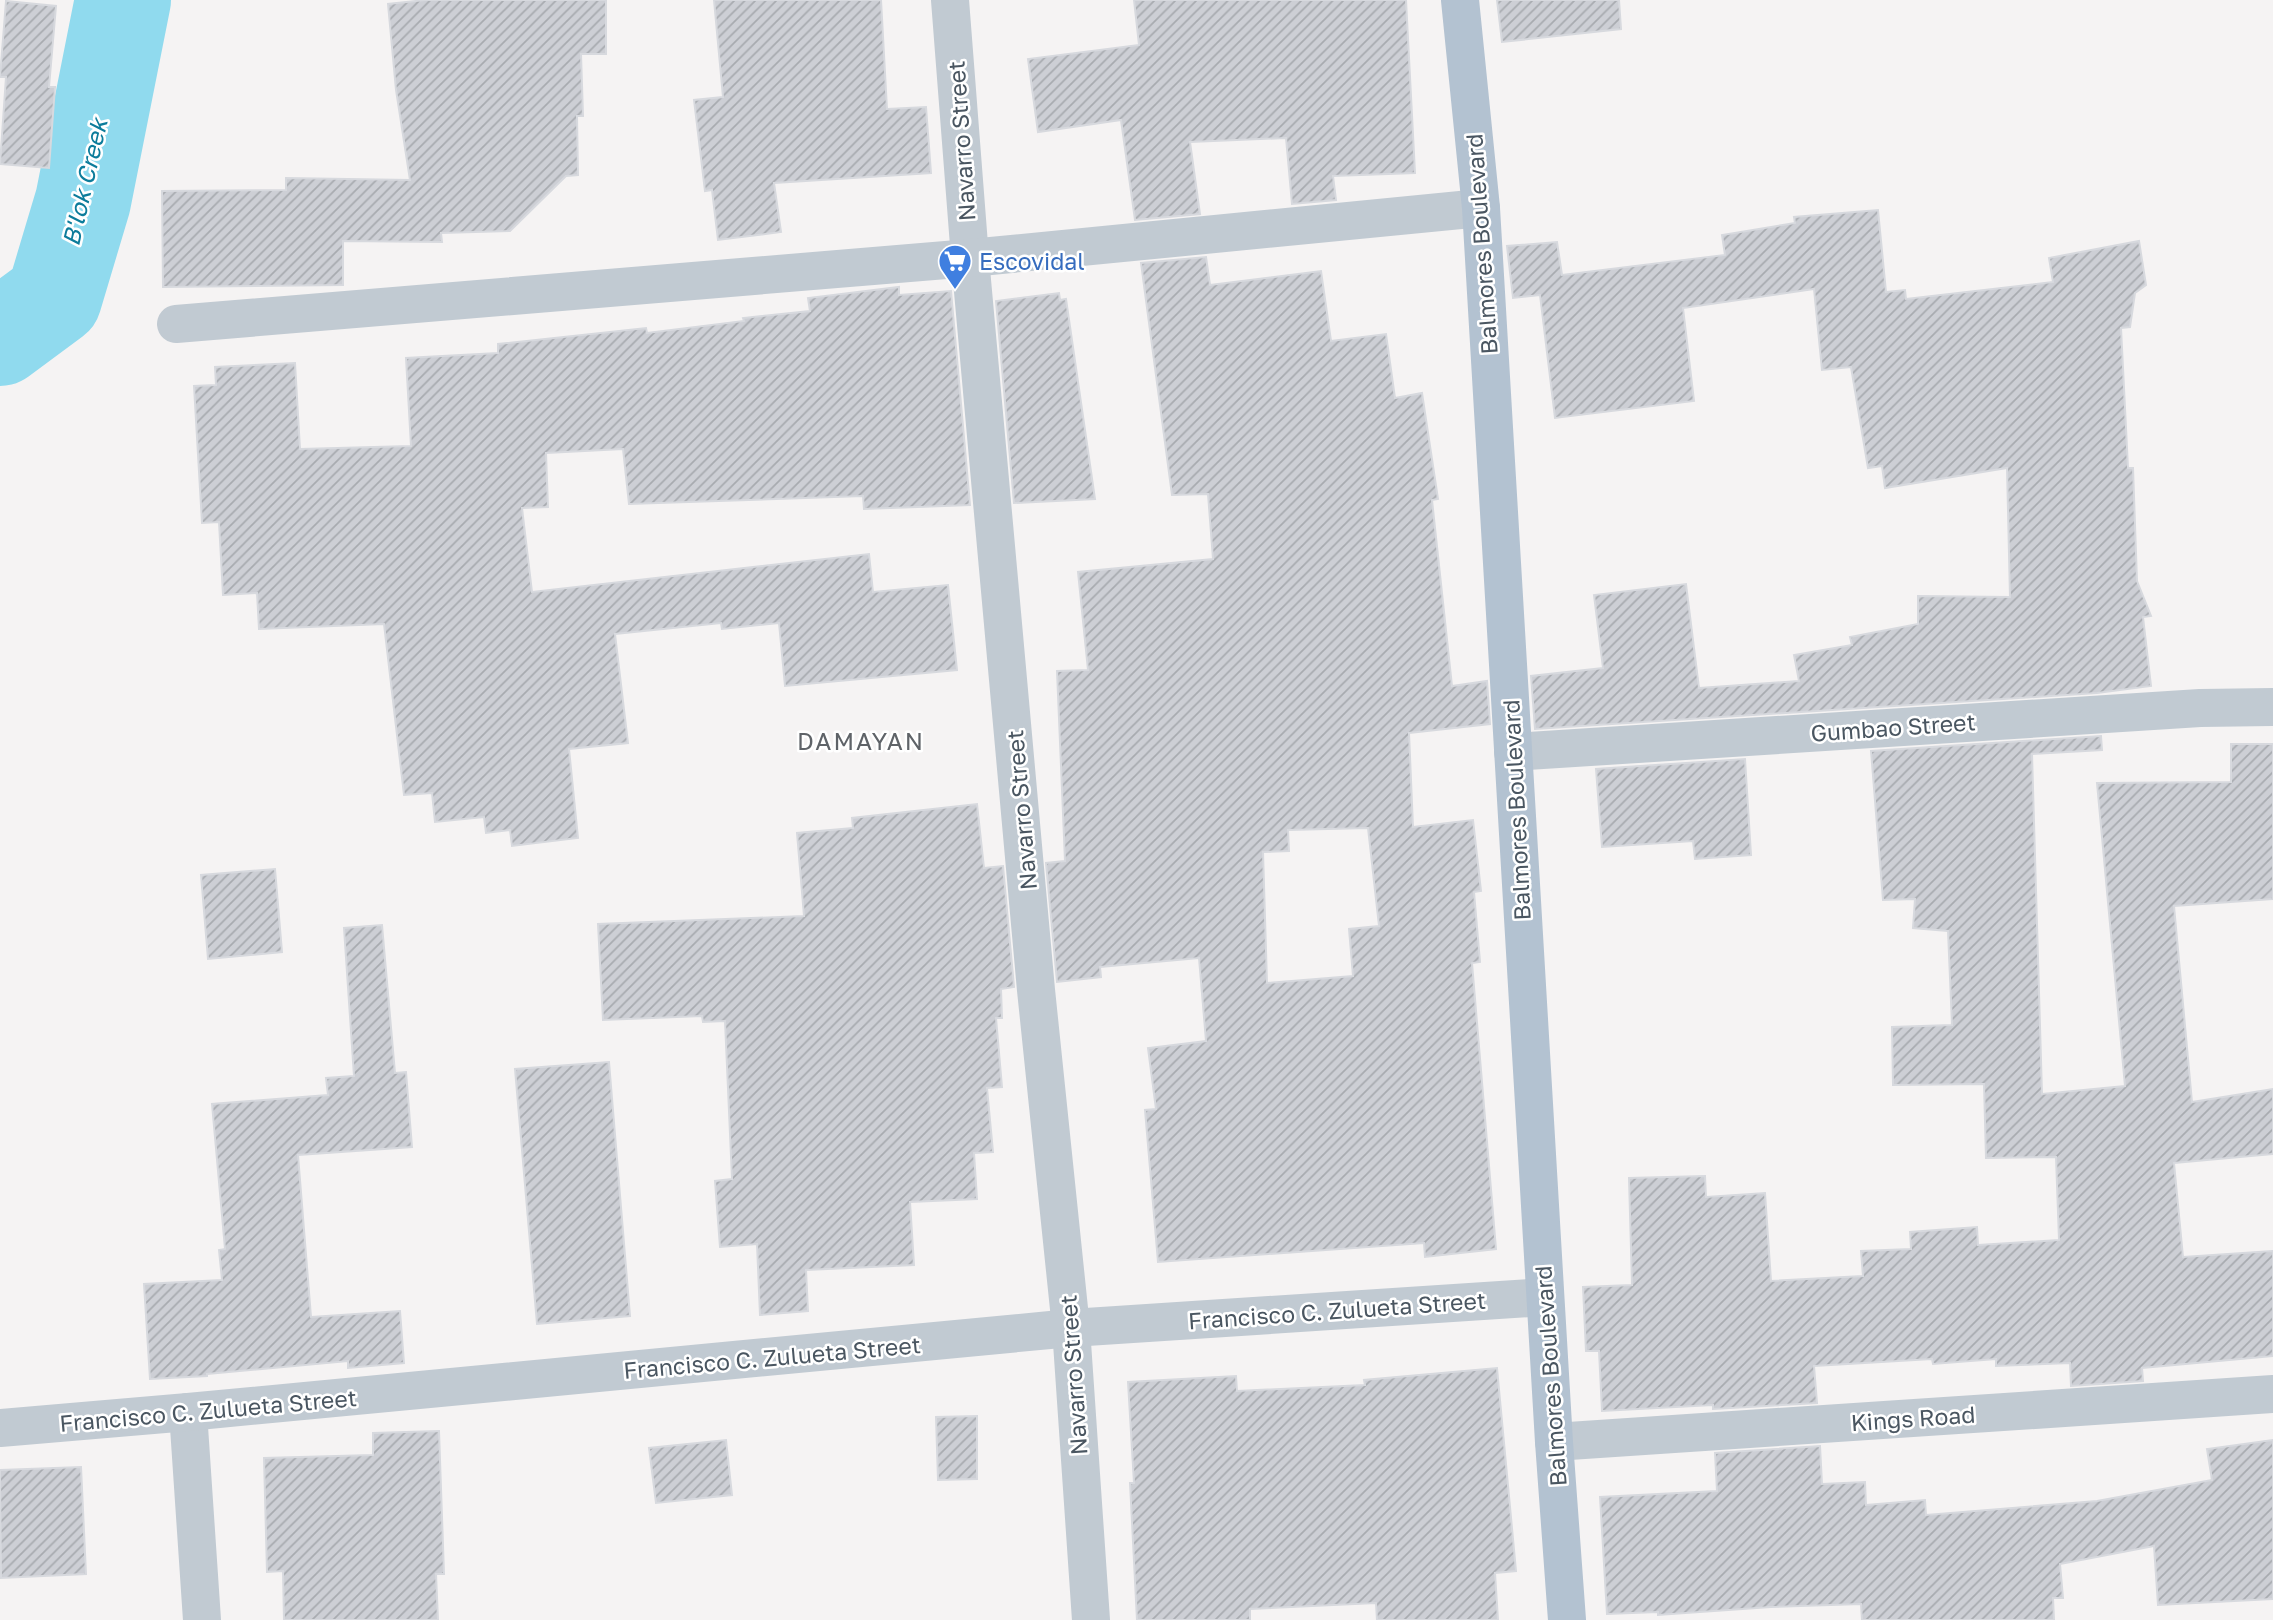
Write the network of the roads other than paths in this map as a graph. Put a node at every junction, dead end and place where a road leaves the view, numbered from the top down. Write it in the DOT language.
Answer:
graph roads {
  1 [pos="950,0"];
  2 [pos="1460,0"];
  3 [pos="1481,208"];
  4 [pos="970,258"];
  5 [pos="176,324"];
  6 [pos="2273,707"];
  7 [pos="1513,752"];
  8 [pos="1545,1297"];
  9 [pos="1071,1328"];
  10 [pos="2273,1394"];
  11 [pos="188,1412"];
  12 [pos="0,1428"];
  13 [pos="1554,1442"];
  14 [pos="202,1620"];
  15 [pos="1091,1620"];
  16 [pos="1567,1620"];
  1 -- 4 [label="street, Navarro Street"];
  2 -- 3 [label="main road, Balmores Boulevard"];
  3 -- 4 [label="street"];
  3 -- 7 [label="main road, Balmores Boulevard"];
  4 -- 5 [label="street"];
  4 -- 9 [label="street, Navarro Street"];
  6 -- 7 [label="street, Gumbao Street"];
  7 -- 8 [label="main road, Balmores Boulevard"];
  8 -- 9 [label="street, Francisco C. Zulueta Street"];
  8 -- 13 [label="main road, Balmores Boulevard"];
  9 -- 11 [label="street, Francisco C. Zulueta Street"];
  9 -- 15 [label="street, Navarro Street"];
  10 -- 13 [label="street, Kings Road"];
  11 -- 12 [label="street, Francisco C. Zulueta Street"];
  11 -- 14 [label="street"];
  13 -- 16 [label="main road, Balmores Boulevard"];
}
